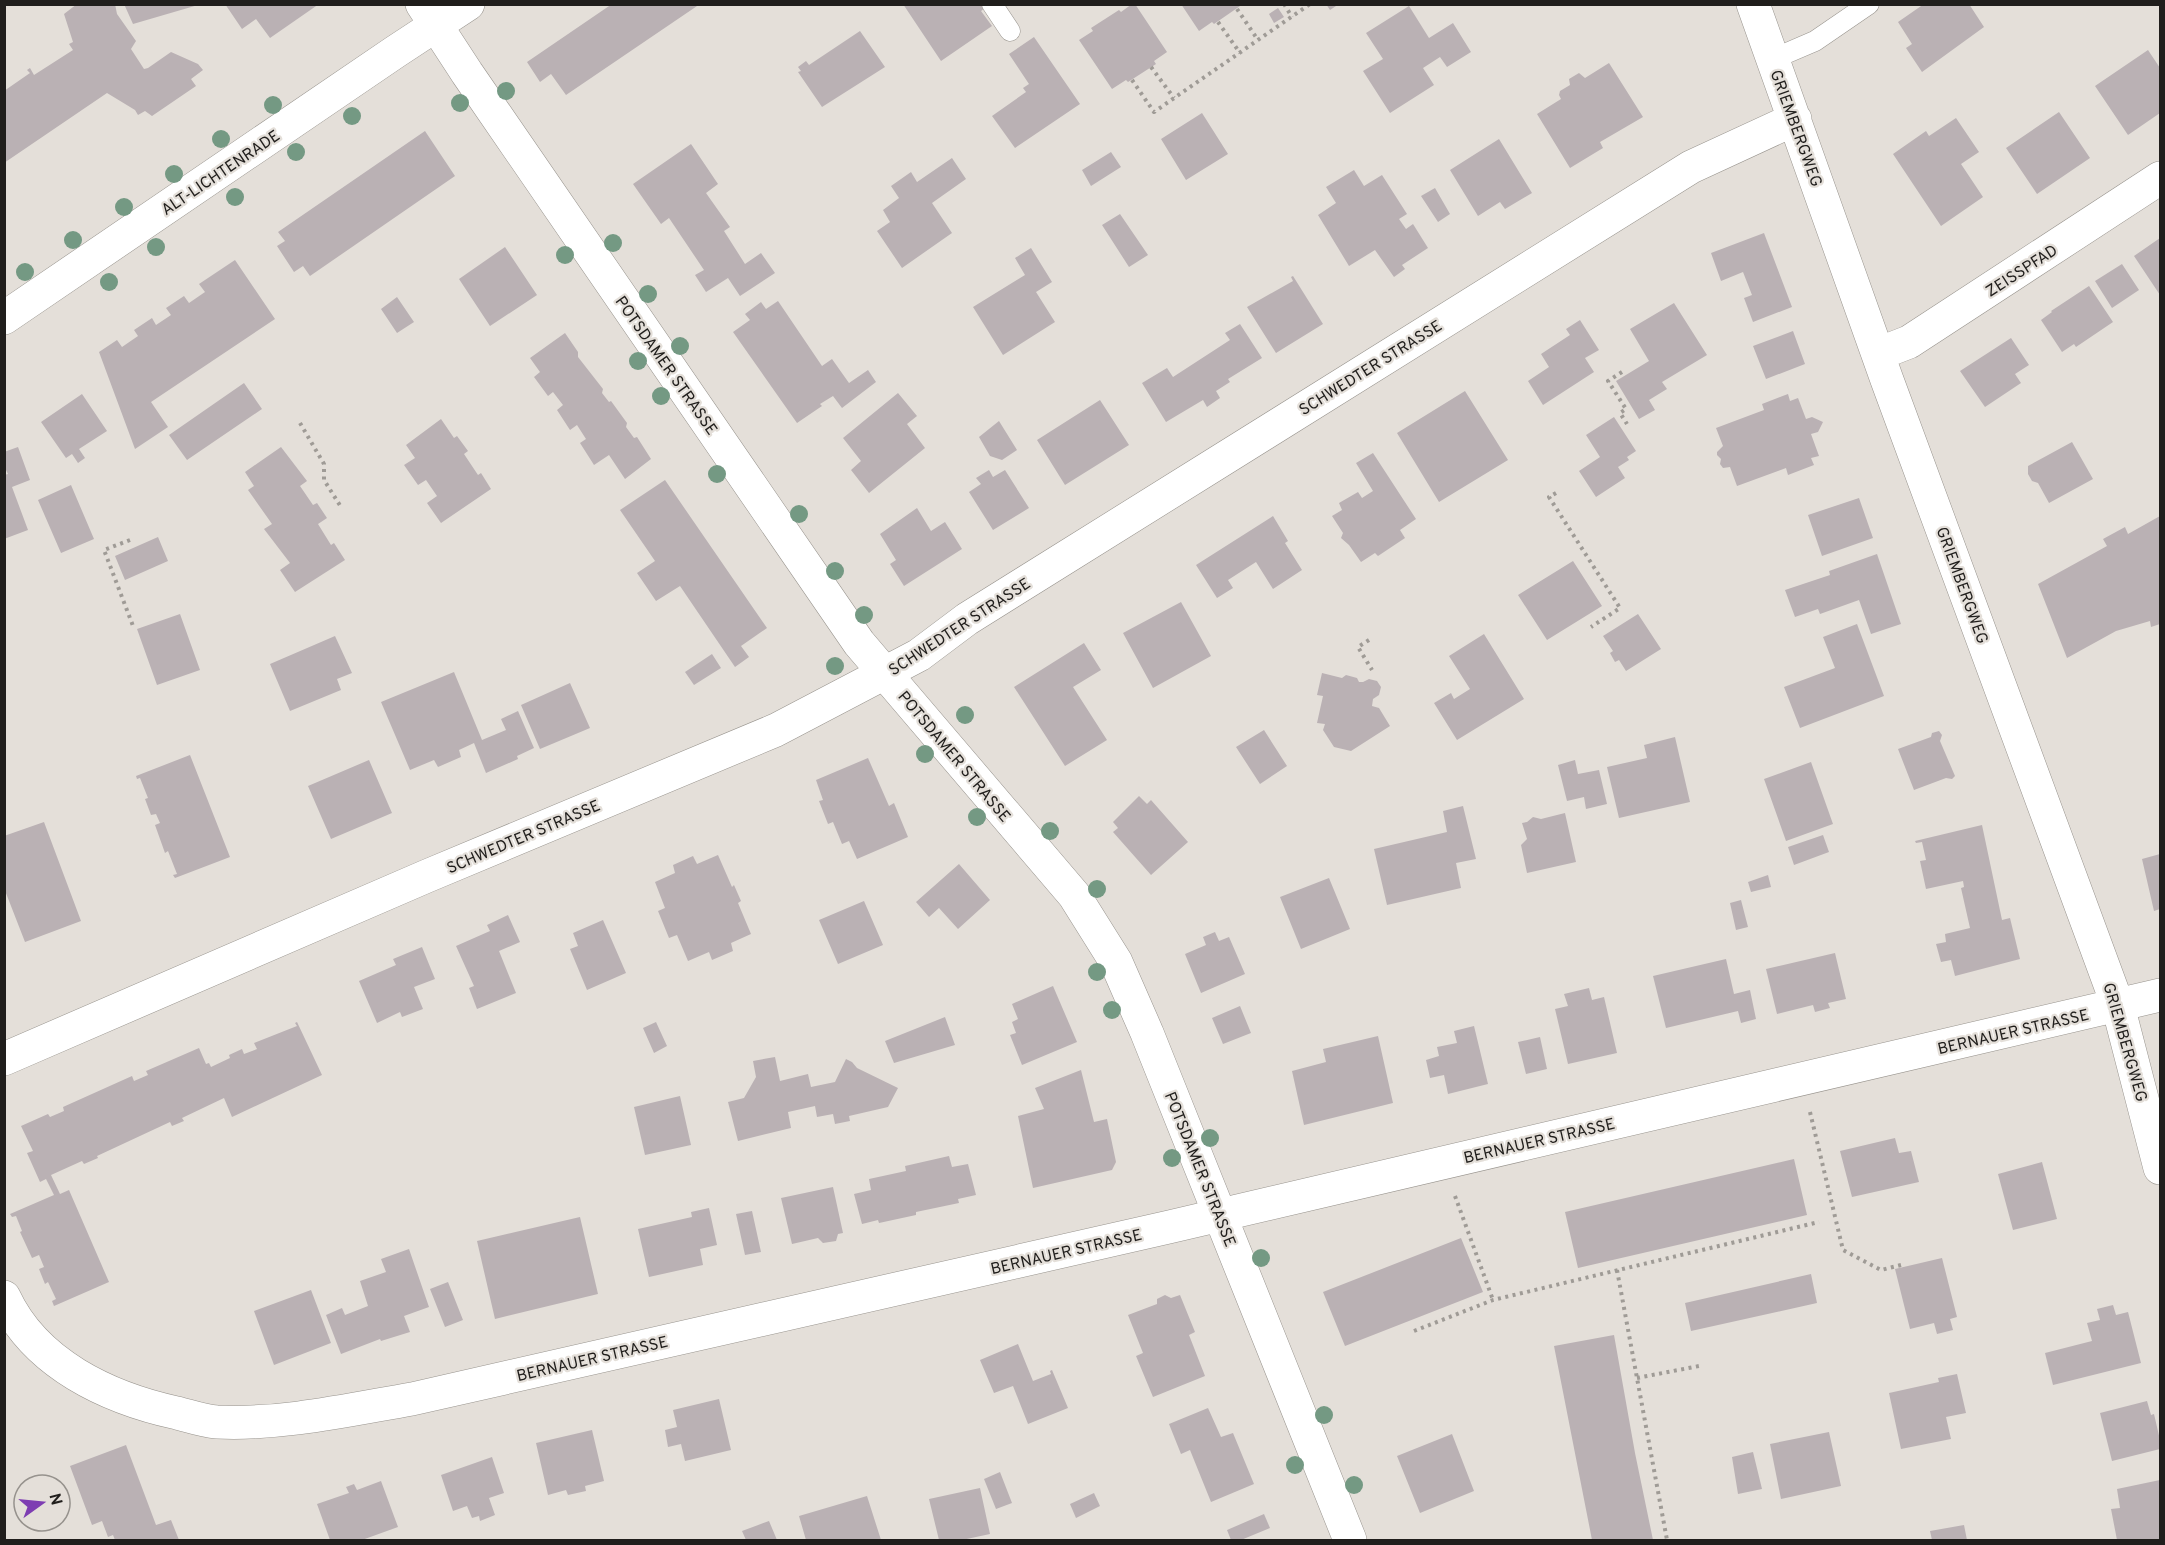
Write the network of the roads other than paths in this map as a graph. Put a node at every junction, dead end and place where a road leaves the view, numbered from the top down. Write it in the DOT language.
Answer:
graph roads {
  1 [pos="468,4"];
  2 [pos="992,4"];
  3 [pos="1753,4"];
  4 [pos="1869,4"];
  5 [pos="428,15"];
  6 [pos="1010,31"];
  7 [pos="1773,59"];
  8 [pos="1795,119"];
  9 [pos="2160,178"];
  10 [pos="4,318"];
  11 [pos="1878,354"];
  12 [pos="885,673"];
  13 [pos="2160,995"];
  14 [pos="2118,1006"];
  15 [pos="4,1059"];
  16 [pos="2160,1168"];
  17 [pos="1219,1215"];
  18 [pos="4,1298"];
  19 [pos="1350,1540"];
  1 -- 5 [label="street, ALT-LICHTENRADE"];
  2 -- 6 [label="lane"];
  3 -- 7 [label="street, GRIEMBERGWEG"];
  4 -- 7 [label="lane"];
  5 -- 10 [label="street, ALT-LICHTENRADE"];
  5 -- 12 [label="street, POTSDAMER STRASSE"];
  7 -- 8 [label="street, GRIEMBERGWEG"];
  8 -- 11 [label="street, GRIEMBERGWEG"];
  8 -- 12 [label="street, SCHWEDTER STRASSE"];
  9 -- 11 [label="street, ZEISSPFAD"];
  11 -- 14 [label="street, GRIEMBERGWEG"];
  12 -- 15 [label="street, SCHWEDTER STRASSE"];
  12 -- 17 [label="street, POTSDAMER STRASSE"];
  13 -- 14 [label="street, BERNAUER STRASSE"];
  14 -- 16 [label="street, GRIEMBERGWEG"];
  14 -- 17 [label="street, BERNAUER STRASSE"];
  17 -- 18 [label="street, BERNAUER STRASSE"];
  17 -- 19 [label="street, POTSDAMER STRASSE"];
}
